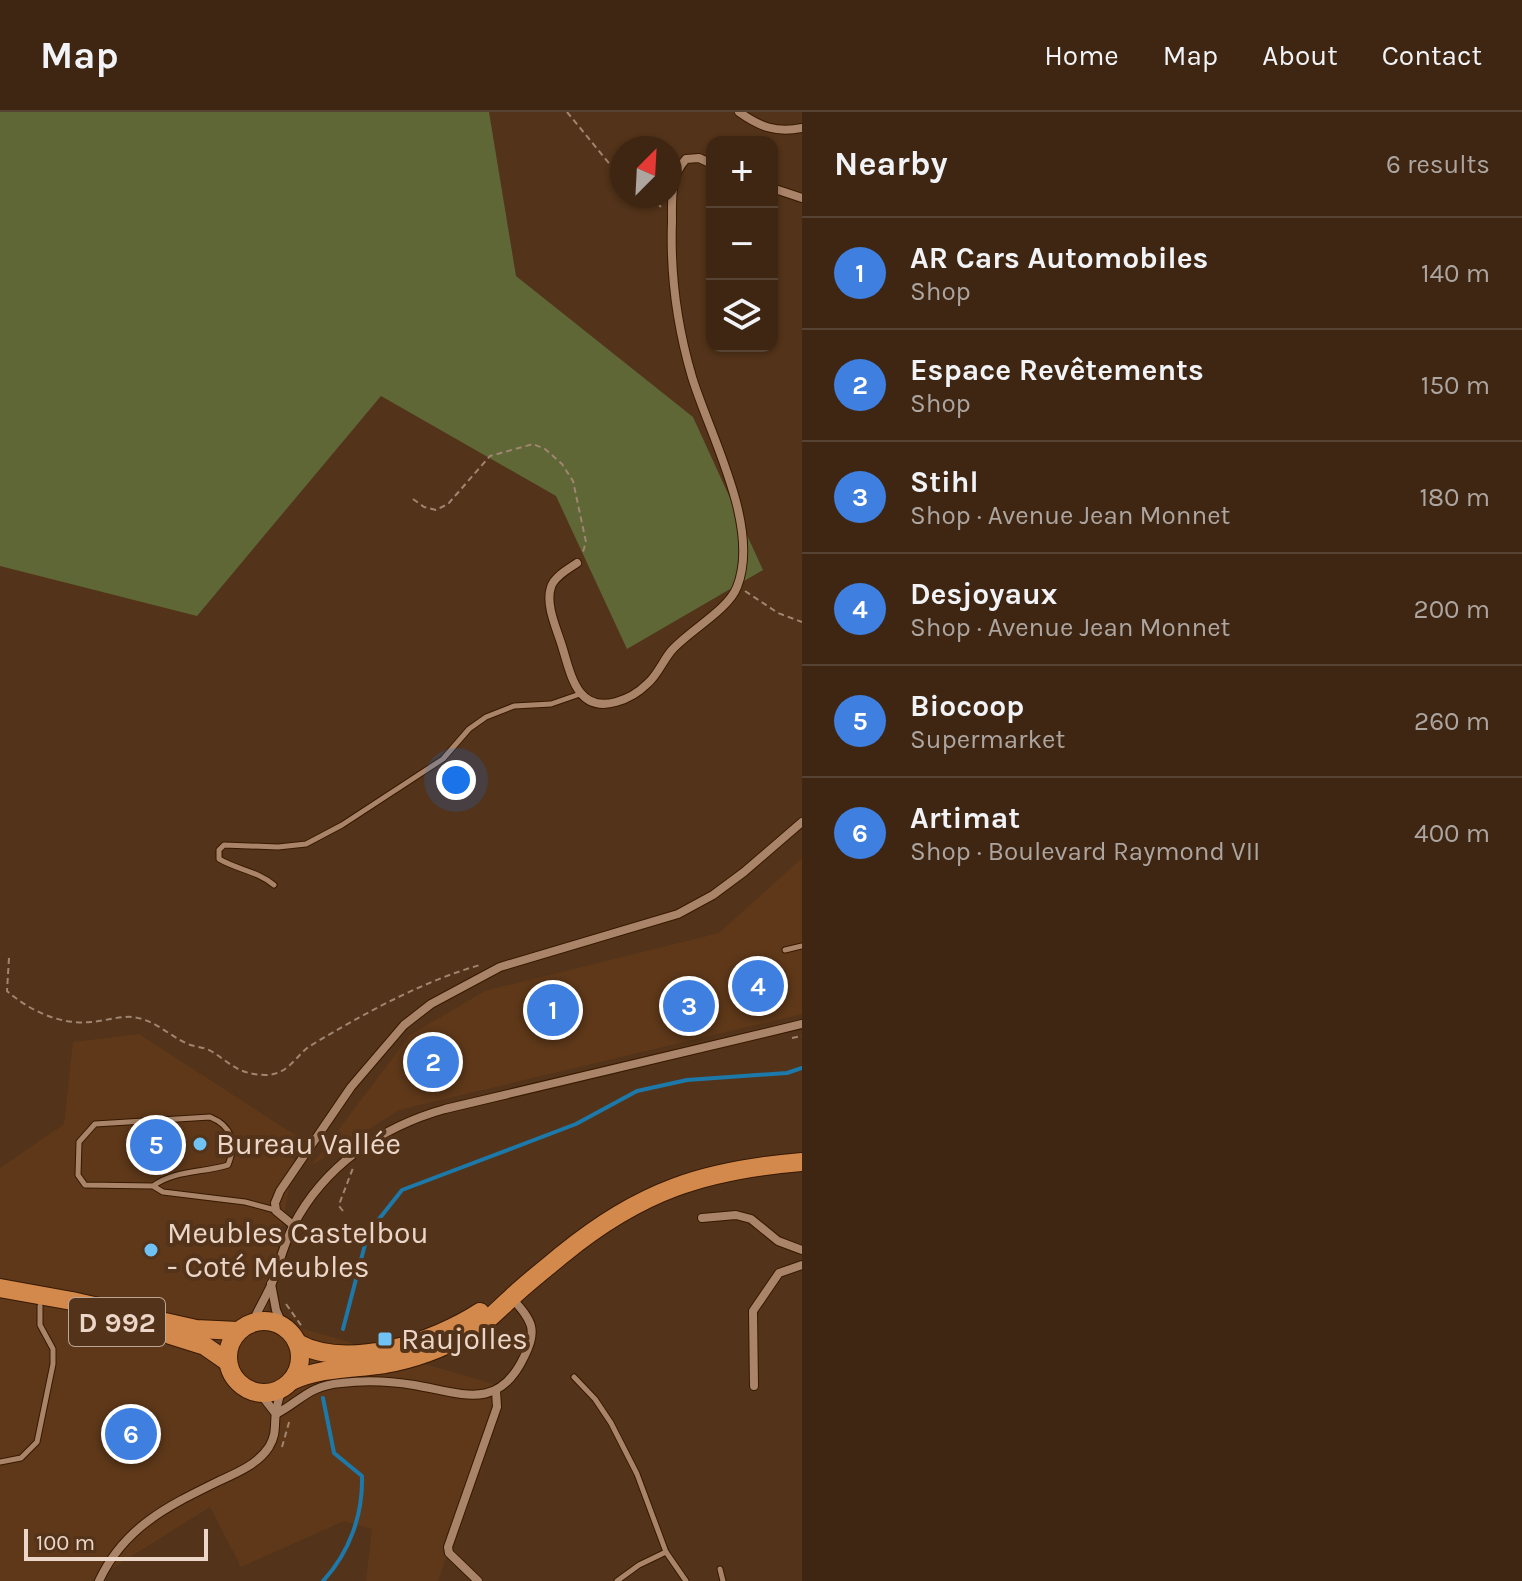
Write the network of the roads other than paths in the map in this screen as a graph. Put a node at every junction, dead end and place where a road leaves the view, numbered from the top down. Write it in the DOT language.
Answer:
graph roads {
  1 [pos="739,112"];
  2 [pos="802,128"];
  3 [pos="706,161"];
  4 [pos="778,190"];
  5 [pos="802,198"];
  6 [pos="577,563"];
  7 [pos="580,694"];
  8 [pos="802,822"];
  9 [pos="274,885"];
  10 [pos="802,946"];
  11 [pos="785,950"];
  12 [pos="802,1024"];
  13 [pos="802,1162"];
  14 [pos="153,1186"];
  15 [pos="276,1211"];
  16 [pos="702,1218"];
  17 [pos="293,1225"];
  18 [pos="802,1250"];
  19 [pos="802,1265"];
  20 [pos="271,1284"];
  21 [pos="0,1288"];
  22 [pos="512,1297"];
  23 [pos="0,1299"];
  24 [pos="40,1306"];
  25 [pos="246,1326"];
  26 [pos="283,1326"];
  27 [pos="301,1336"];
  28 [pos="228,1362"];
  29 [pos="574,1377"];
  30 [pos="286,1384"];
  31 [pos="754,1386"];
  32 [pos="496,1391"];
  33 [pos="259,1392"];
  34 [pos="276,1414"];
  35 [pos="0,1462"];
  36 [pos="666,1552"];
  37 [pos="720,1569"];
  38 [pos="101,1576"];
  39 [pos="478,1581"];
  40 [pos="617,1581"];
  41 [pos="686,1581"];
  42 [pos="723,1581"];
  1 -- 2 [label="street"];
  3 -- 7 [label="street"];
  4 -- 5 [label="street"];
  6 -- 7 [label="street"];
  7 -- 9 [label="lane"];
  8 -- 15 [label="street"];
  10 -- 11 [label="lane"];
  12 -- 17 [label="street"];
  13 -- 22 [label="main road"];
  14 -- 14 [label="lane"];
  14 -- 15 [label="lane"];
  15 -- 17 [label="street"];
  16 -- 18 [label="street"];
  17 -- 20 [label="street"];
  19 -- 31 [label="street"];
  20 -- 25 [label="street"];
  20 -- 26 [label="street"];
  21 -- 25 [label="main road, D 992"];
  22 -- 27 [label="main road"];
  22 -- 30 [label="main road"];
  22 -- 32 [label="street"];
  23 -- 24 [label="main road, D 992"];
  24 -- 28 [label="main road, D 992"];
  24 -- 35 [label="lane"];
  25 -- 26 [label="main road"];
  25 -- 28 [label="main road"];
  26 -- 27 [label="main road"];
  27 -- 30 [label="main road"];
  28 -- 33 [label="main road"];
  29 -- 36 [label="lane"];
  30 -- 33 [label="main road"];
  30 -- 34 [label="street"];
  32 -- 34 [label="street"];
  32 -- 39 [label="street"];
  33 -- 34 [label="street"];
  34 -- 38 [label="street"];
  36 -- 40 [label="lane"];
  36 -- 41 [label="lane"];
  37 -- 42 [label="lane"];
}
